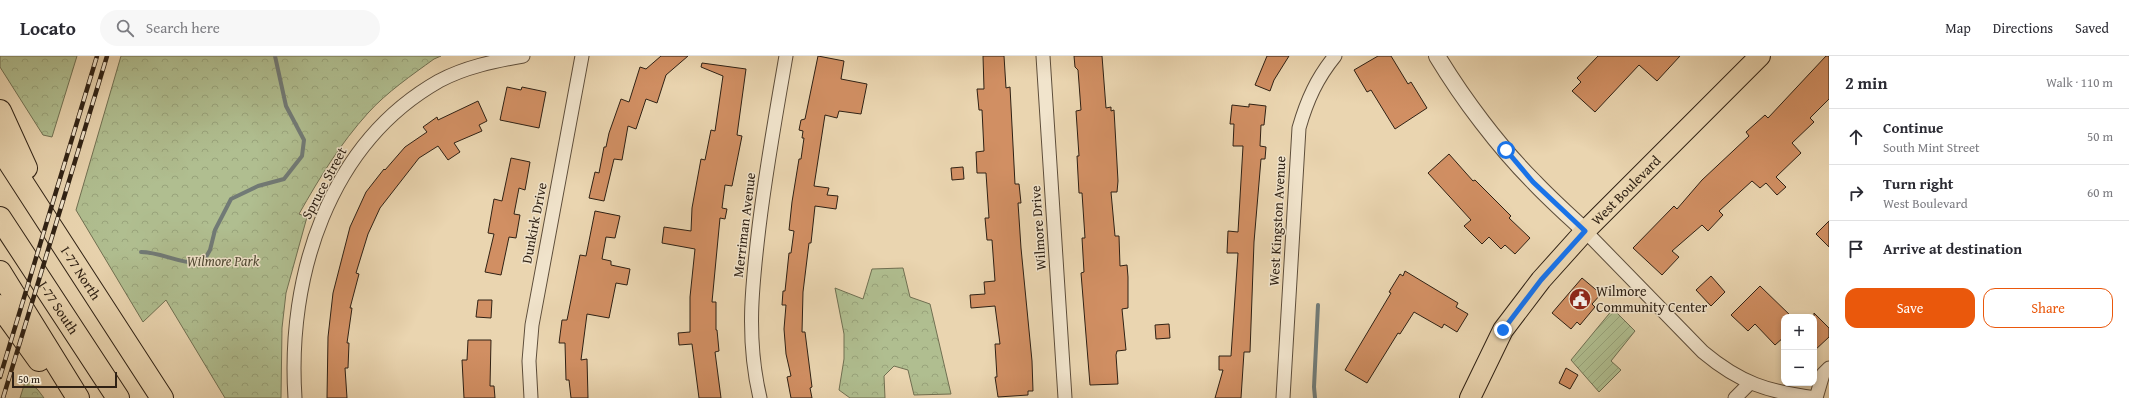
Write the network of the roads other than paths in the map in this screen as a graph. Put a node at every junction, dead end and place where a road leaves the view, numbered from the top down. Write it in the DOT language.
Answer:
graph roads {
  1 [pos="523,56"];
  2 [pos="582,56"];
  3 [pos="786,56"];
  4 [pos="1043,56"];
  5 [pos="1335,56"];
  6 [pos="1437,56"];
  7 [pos="1760,56"];
  8 [pos="0,111"];
  9 [pos="0,148"];
  10 [pos="0,218"];
  11 [pos="53,229"];
  12 [pos="1585,231"];
  13 [pos="0,272"];
  14 [pos="0,284"];
  15 [pos="0,306"];
  16 [pos="38,334"];
  17 [pos="1829,368"];
  18 [pos="1750,383"];
  19 [pos="65,398"];
  20 [pos="78,398"];
  21 [pos="118,398"];
  22 [pos="162,398"];
  23 [pos="294,398"];
  24 [pos="531,398"];
  25 [pos="760,398"];
  26 [pos="1064,398"];
  27 [pos="1283,398"];
  28 [pos="1470,398"];
  29 [pos="1735,398"];
  30 [pos="1816,398"];
  1 -- 23 [label="street, Spruce Street"];
  2 -- 24 [label="street, Dunkirk Drive"];
  3 -- 25 [label="street, Merriman Avenue"];
  4 -- 26 [label="street, Wilmore Drive"];
  5 -- 27 [label="street, West Kingston Avenue"];
  6 -- 12 [label="street"];
  7 -- 12 [label="main road, West Boulevard"];
  8 -- 11 [label="highway"];
  9 -- 11 [label="highway, I-77 North"];
  10 -- 21 [label="highway, I-77 South"];
  11 -- 22 [label="highway, I-77 North"];
  12 -- 18 [label="street"];
  12 -- 28 [label="main road, West Boulevard"];
  13 -- 16 [label="highway"];
  14 -- 16 [label="highway"];
  15 -- 19 [label="highway"];
  16 -- 20 [label="highway"];
  17 -- 30 [label="street"];
  18 -- 29 [label="street"];
  18 -- 30 [label="street"];
}
